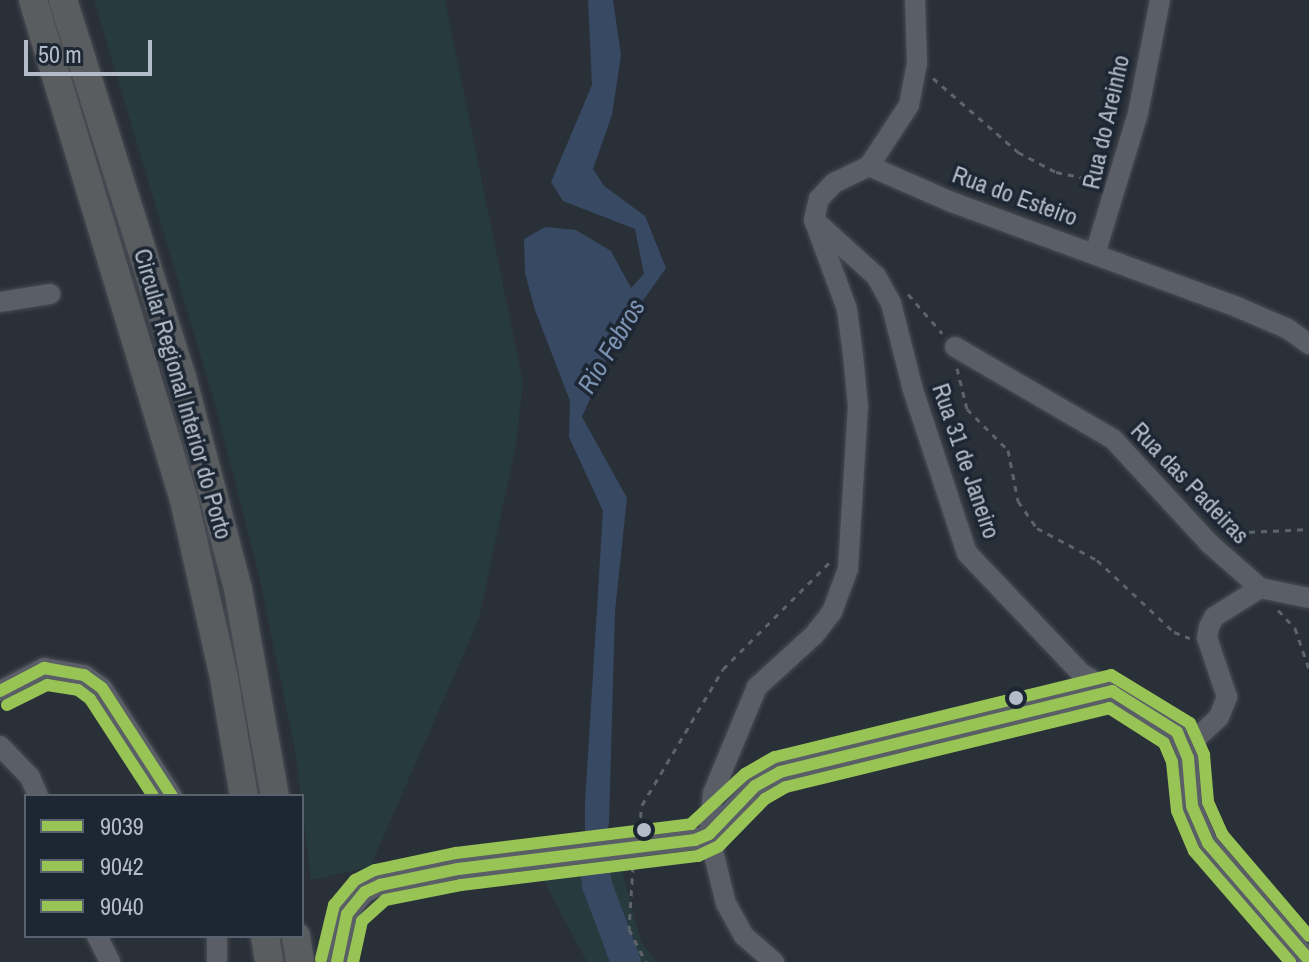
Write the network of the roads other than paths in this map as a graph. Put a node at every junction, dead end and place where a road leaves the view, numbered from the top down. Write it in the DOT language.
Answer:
graph roads {
  1 [pos="33,0"];
  2 [pos="63,0"];
  3 [pos="915,0"];
  4 [pos="1160,0"];
  5 [pos="869,166"];
  6 [pos="814,220"];
  7 [pos="1095,254"];
  8 [pos="50,294"];
  9 [pos="0,302"];
  10 [pos="1309,344"];
  11 [pos="955,347"];
  12 [pos="1260,588"];
  13 [pos="1309,598"];
  14 [pos="0,691"];
  15 [pos="1112,691"];
  16 [pos="0,746"];
  17 [pos="1186,748"];
  18 [pos="37,794"];
  19 [pos="171,794"];
  20 [pos="244,794"];
  21 [pos="275,794"];
  22 [pos="709,834"];
  23 [pos="98,938"];
  24 [pos="217,938"];
  25 [pos="265,938"];
  26 [pos="296,938"];
  27 [pos="1309,960"];
  28 [pos="110,962"];
  29 [pos="217,962"];
  30 [pos="269,962"];
  31 [pos="300,962"];
  32 [pos="337,962"];
  33 [pos="774,962"];
  1 -- 20 [label="highway, Circular Regional Interior do Porto"];
  2 -- 21 [label="highway, Circular Regional Interior do Porto"];
  3 -- 5 [label="street"];
  4 -- 7 [label="street, Rua do Areinho"];
  5 -- 6 [label="street"];
  5 -- 7 [label="street, Rua do Esteiro"];
  6 -- 15 [label="street, Rua 31 de Janeiro"];
  6 -- 22 [label="street"];
  7 -- 10 [label="street, Rua do Esteiro"];
  8 -- 9 [label="street"];
  11 -- 12 [label="street, Rua das Padeiras"];
  12 -- 13 [label="street"];
  12 -- 17 [label="street"];
  14 -- 19 [label="street"];
  15 -- 17 [label="street, Rua 31 de Janeiro"];
  15 -- 22 [label="street"];
  16 -- 18 [label="street"];
  17 -- 27 [label="street"];
  22 -- 32 [label="street"];
  22 -- 33 [label="street"];
  23 -- 28 [label="street"];
  24 -- 29 [label="street"];
  25 -- 30 [label="highway"];
  26 -- 31 [label="highway"];
}
